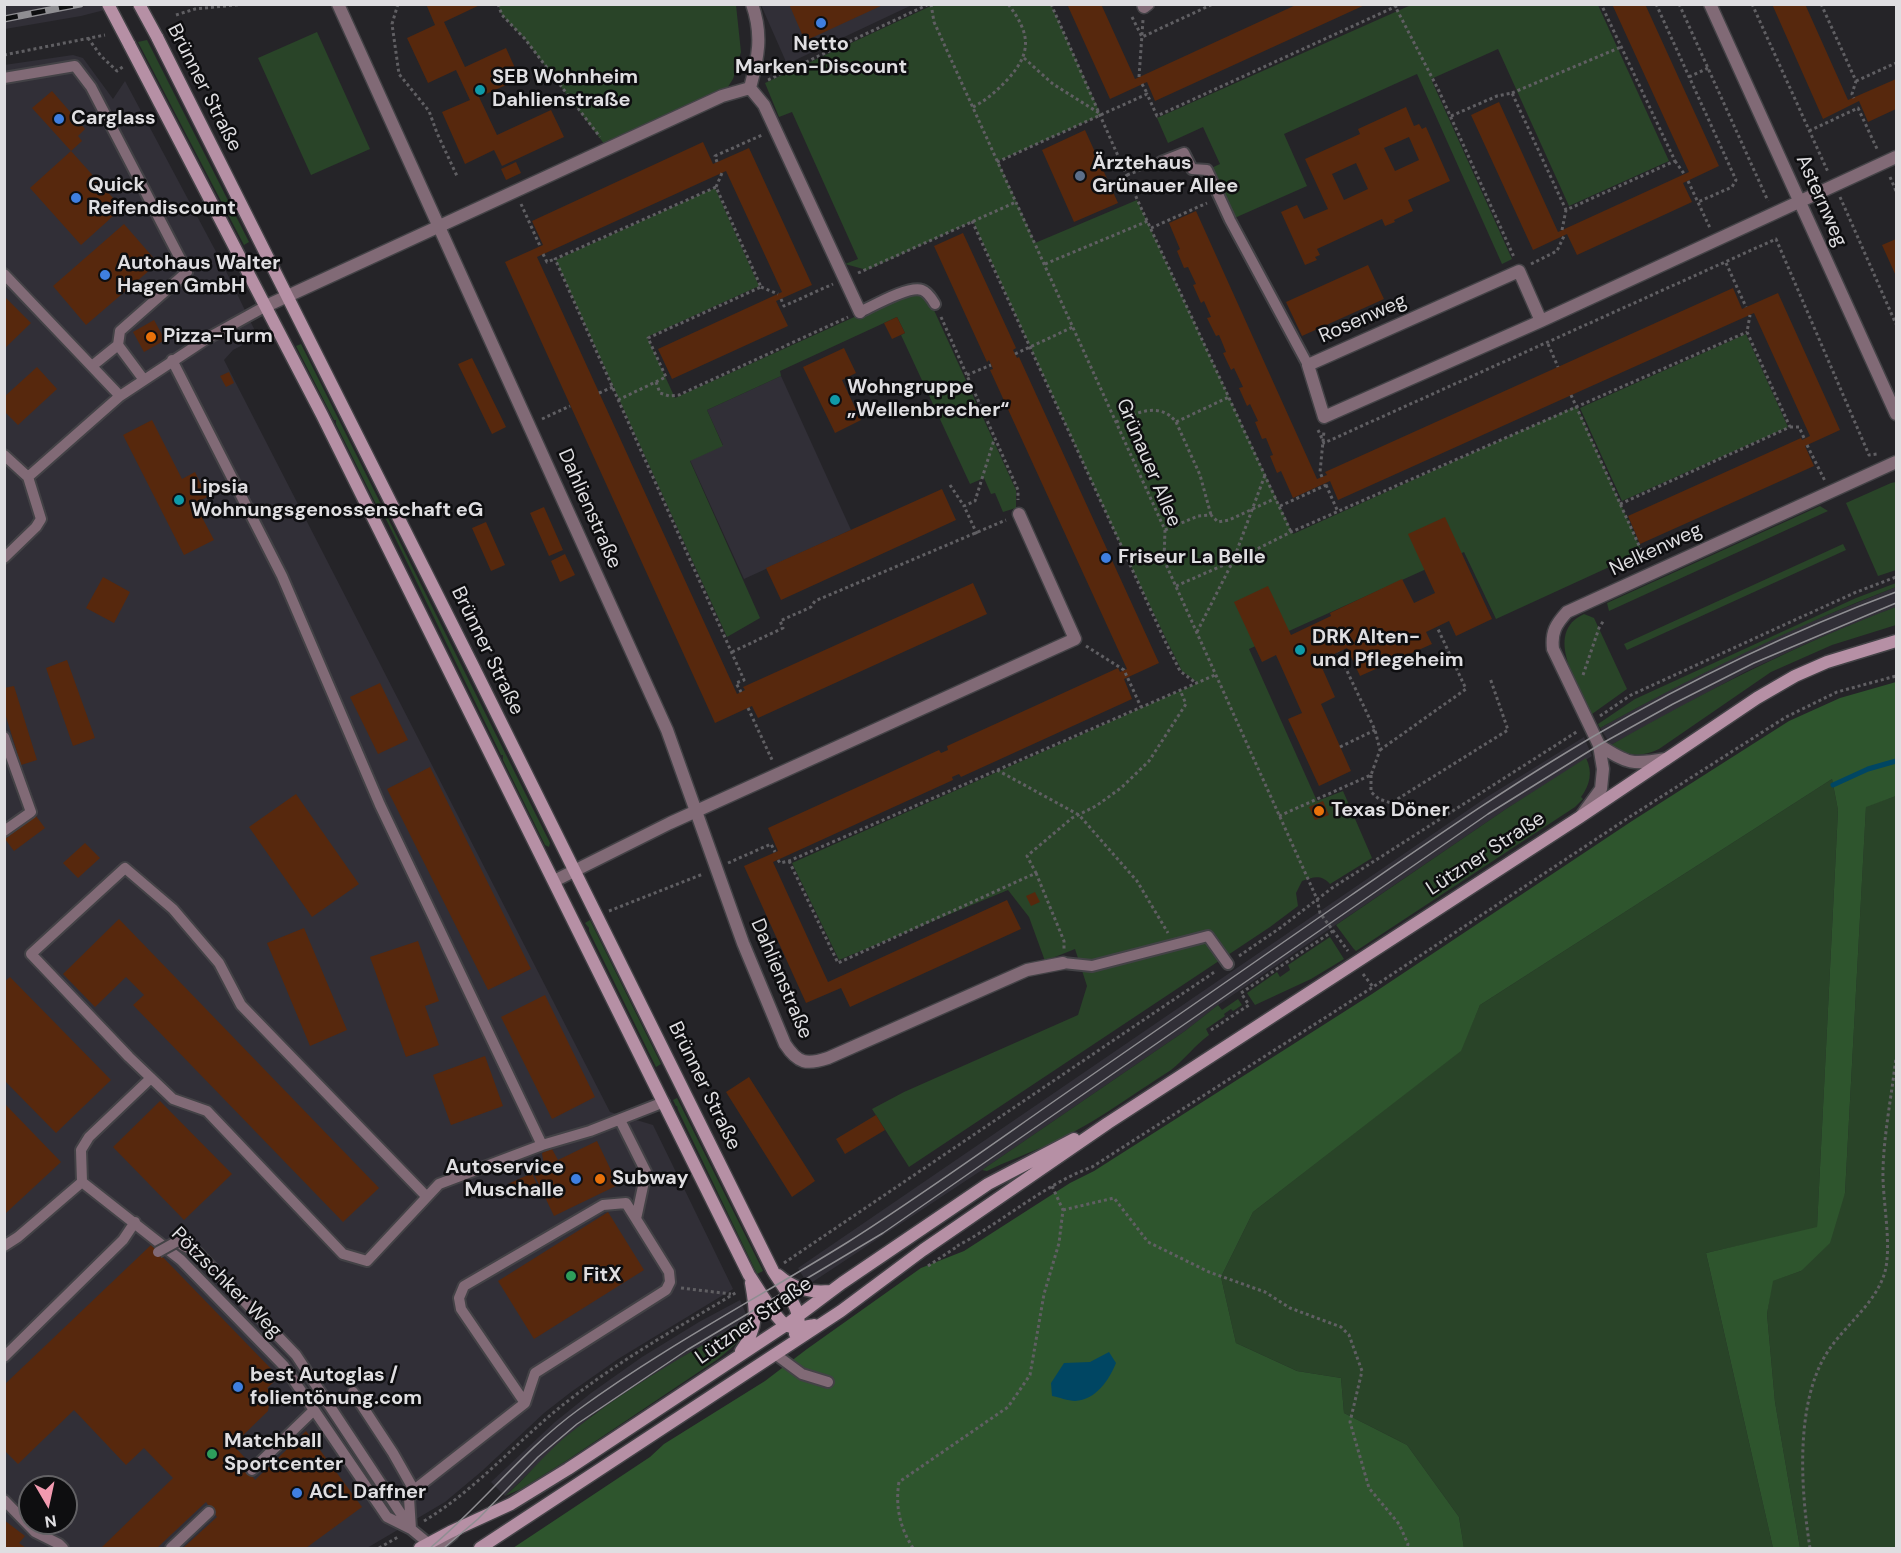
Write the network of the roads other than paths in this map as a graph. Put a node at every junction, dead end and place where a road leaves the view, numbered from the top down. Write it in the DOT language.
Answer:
graph roads {
  1 [pos="108,4"];
  2 [pos="139,4"];
  3 [pos="338,4"];
  4 [pos="752,4"];
  5 [pos="1710,4"];
  6 [pos="4,78"];
  7 [pos="750,88"];
  8 [pos="1896,157"];
  9 [pos="1161,162"];
  10 [pos="1800,201"];
  11 [pos="439,226"];
  12 [pos="4,274"];
  13 [pos="286,295"];
  14 [pos="935,304"];
  15 [pos="266,306"];
  16 [pos="860,312"];
  17 [pos="1541,321"];
  18 [pos="118,345"];
  19 [pos="172,360"];
  20 [pos="1308,365"];
  21 [pos="92,366"];
  22 [pos="144,380"];
  23 [pos="120,396"];
  24 [pos="1896,414"];
  25 [pos="4,455"];
  26 [pos="1896,462"];
  27 [pos="28,477"];
  28 [pos="1019,514"];
  29 [pos="4,558"];
  30 [pos="1896,641"];
  31 [pos="4,737"];
  32 [pos="1599,745"];
  33 [pos="1666,759"];
  34 [pos="698,811"];
  35 [pos="1580,817"];
  36 [pos="4,831"];
  37 [pos="575,870"];
  38 [pos="554,881"];
  39 [pos="1063,963"];
  40 [pos="1228,963"];
  41 [pos="151,1078"];
  42 [pos="664,1102"];
  43 [pos="620,1120"];
  44 [pos="1108,1123"];
  45 [pos="542,1145"];
  46 [pos="82,1182"];
  47 [pos="428,1197"];
  48 [pos="636,1220"];
  49 [pos="135,1222"];
  50 [pos="4,1246"];
  51 [pos="158,1252"];
  52 [pos="777,1268"];
  53 [pos="749,1275"];
  54 [pos="830,1291"];
  55 [pos="799,1322"];
  56 [pos="820,1324"];
  57 [pos="786,1326"];
  58 [pos="788,1346"];
  59 [pos="775,1354"];
  60 [pos="4,1357"];
  61 [pos="735,1359"];
  62 [pos="828,1382"];
  63 [pos="352,1392"];
  64 [pos="525,1403"];
  65 [pos="314,1410"];
  66 [pos="252,1470"];
  67 [pos="414,1490"];
  68 [pos="4,1500"];
  69 [pos="209,1512"];
  70 [pos="411,1529"];
  71 [pos="428,1547"];
  72 [pos="63,1548"];
  73 [pos="171,1548"];
  74 [pos="480,1548"];
  1 -- 15 [label="main road, bridge"];
  2 -- 13 [label="main road, Brünner Straße, bridge"];
  3 -- 11 [label="street, Dahlienstraße"];
  4 -- 7 [label="street"];
  5 -- 10 [label="street, Asternweg"];
  6 -- 18 [label="lane"];
  7 -- 11 [label="street"];
  7 -- 16 [label="street"];
  8 -- 10 [label="street"];
  9 -- 20 [label="lane"];
  10 -- 17 [label="street"];
  10 -- 24 [label="street, Asternweg"];
  11 -- 13 [label="street"];
  11 -- 34 [label="street, Dahlienstraße"];
  12 -- 21 [label="lane"];
  13 -- 15 [label="street"];
  13 -- 37 [label="main road, Brünner Straße"];
  14 -- 16 [label="lane"];
  15 -- 19 [label="lane"];
  15 -- 38 [label="main road"];
  17 -- 20 [label="street, Rosenweg"];
  17 -- 20 [label="street, Rosenweg"];
  18 -- 21 [label="lane"];
  18 -- 22 [label="lane"];
  19 -- 22 [label="lane"];
  19 -- 45 [label="lane"];
  21 -- 23 [label="lane"];
  22 -- 23 [label="lane"];
  23 -- 27 [label="lane"];
  25 -- 27 [label="lane"];
  26 -- 32 [label="street, Nelkenweg"];
  27 -- 29 [label="lane"];
  28 -- 34 [label="street"];
  30 -- 33 [label="main road, Lützner Straße"];
  31 -- 36 [label="lane"];
  32 -- 33 [label="street"];
  32 -- 35 [label="street, Nelkenweg"];
  33 -- 35 [label="main road, Lützner Straße"];
  34 -- 37 [label="street"];
  34 -- 39 [label="street, Dahlienstraße"];
  35 -- 44 [label="main road, Lützner Straße"];
  37 -- 38 [label="street"];
  37 -- 52 [label="main road, Brünner Straße"];
  38 -- 42 [label="main road"];
  39 -- 40 [label="lane"];
  41 -- 46 [label="lane"];
  41 -- 47 [label="lane"];
  41 -- 47 [label="lane"];
  42 -- 43 [label="lane"];
  42 -- 53 [label="main road"];
  43 -- 45 [label="lane"];
  43 -- 48 [label="lane"];
  44 -- 54 [label="main road, Lützner Straße"];
  44 -- 56 [label="main road, Lützner Straße"];
  45 -- 47 [label="lane"];
  46 -- 49 [label="lane, Pötzschker Weg"];
  46 -- 50 [label="lane"];
  48 -- 64 [label="lane"];
  48 -- 64 [label="lane"];
  49 -- 60 [label="lane"];
  49 -- 65 [label="lane, Pötzschker Weg"];
  51 -- 70 [label="lane, bridge"];
  52 -- 54 [label="main road"];
  52 -- 55 [label="main road, Brünner Straße"];
  53 -- 57 [label="main road"];
  53 -- 61 [label="main road"];
  54 -- 55 [label="main road, Lützner Straße"];
  55 -- 56 [label="main road"];
  55 -- 57 [label="main road, Lützner Straße"];
  55 -- 58 [label="main road"];
  56 -- 58 [label="main road, Lützner Straße"];
  57 -- 61 [label="main road, Lützner Straße"];
  58 -- 59 [label="main road, Lützner Straße"];
  59 -- 62 [label="lane"];
  59 -- 74 [label="main road, Lützner Straße"];
  61 -- 71 [label="main road, Lützner Straße"];
  63 -- 67 [label="lane"];
  64 -- 67 [label="lane"];
  65 -- 66 [label="lane"];
  65 -- 70 [label="lane, Pötzschker Weg"];
  67 -- 70 [label="lane"];
  68 -- 72 [label="lane"];
  69 -- 73 [label="lane"];
  70 -- 71 [label="lane, Pötzschker Weg"];
}
